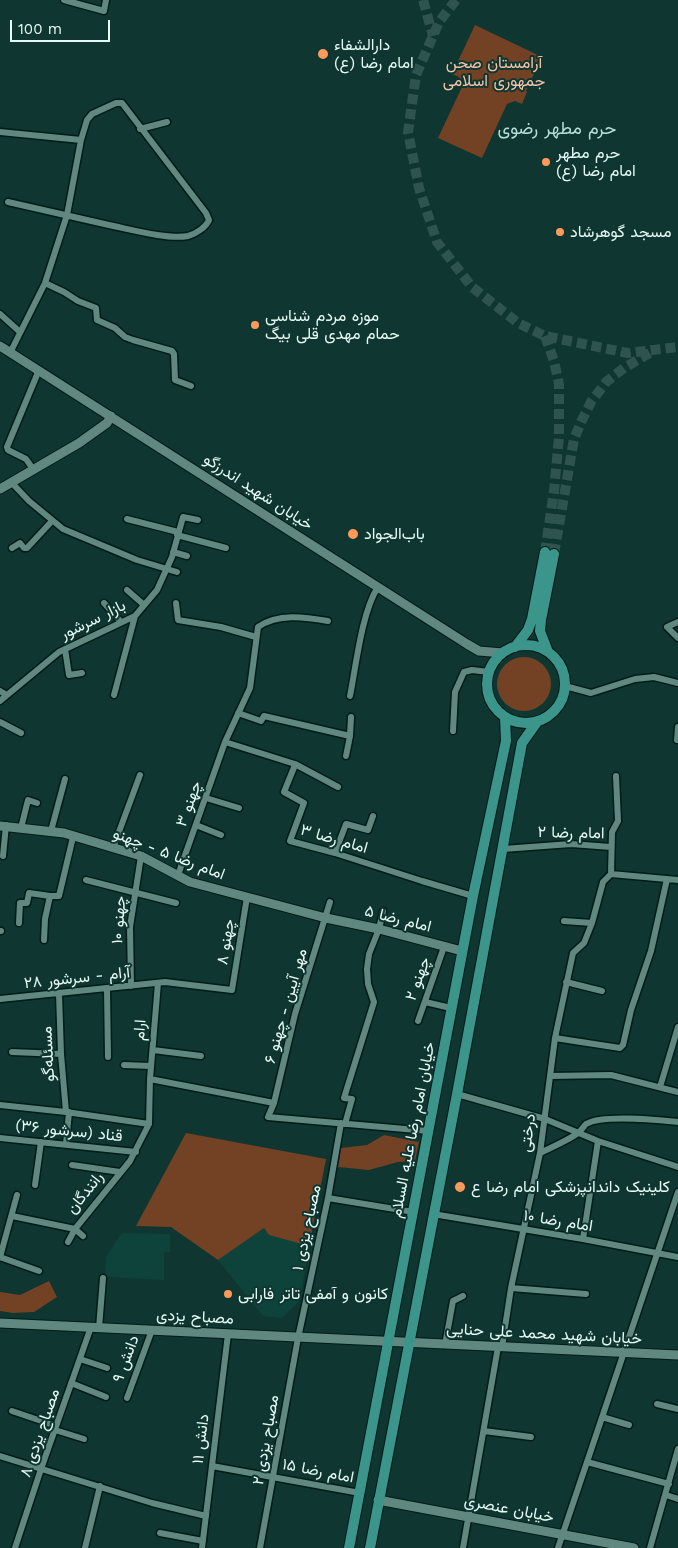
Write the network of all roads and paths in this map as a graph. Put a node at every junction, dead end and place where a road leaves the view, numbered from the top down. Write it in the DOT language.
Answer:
graph roads {
  1 [pos="64,0"];
  2 [pos="106,0"];
  3 [pos="167,122"];
  4 [pos="140,129"];
  5 [pos="0,132"];
  6 [pos="81,140"];
  7 [pos="8,202"];
  8 [pos="67,215"];
  9 [pos="45,283"];
  10 [pos="0,314"];
  11 [pos="20,332"];
  12 [pos="4,350"];
  13 [pos="39,370"];
  14 [pos="192,386"];
  15 [pos="112,416"];
  16 [pos="33,470"];
  17 [pos="12,483"];
  18 [pos="0,489"];
  19 [pos="127,519"];
  20 [pos="198,520"];
  21 [pos="52,521"];
  22 [pos="178,533"];
  23 [pos="12,548"];
  24 [pos="226,548"];
  25 [pos="173,552"];
  26 [pos="187,556"];
  27 [pos="166,569"];
  28 [pos="177,572"];
  29 [pos="378,587"];
  30 [pos="127,590"];
  31 [pos="104,603"];
  32 [pos="176,603"];
  33 [pos="144,605"];
  34 [pos="135,616"];
  35 [pos="328,621"];
  36 [pos="121,622"];
  37 [pos="678,622"];
  38 [pos="256,637"];
  39 [pos="678,638"];
  40 [pos="515,647"];
  41 [pos="65,649"];
  42 [pos="548,652"];
  43 [pos="503,653"];
  44 [pos="489,672"];
  45 [pos="82,673"];
  46 [pos="678,683"];
  47 [pos="565,686"];
  48 [pos="0,691"];
  49 [pos="8,695"];
  50 [pos="114,696"];
  51 [pos="350,696"];
  52 [pos="0,701"];
  53 [pos="238,713"];
  54 [pos="351,717"];
  55 [pos="505,718"];
  56 [pos="0,722"];
  57 [pos="537,722"];
  58 [pos="678,727"];
  59 [pos="453,732"];
  60 [pos="20,733"];
  61 [pos="350,736"];
  62 [pos="677,740"];
  63 [pos="225,742"];
  64 [pos="346,756"];
  65 [pos="296,765"];
  66 [pos="140,774"];
  67 [pos="616,776"];
  68 [pos="65,779"];
  69 [pos="338,787"];
  70 [pos="206,798"];
  71 [pos="37,803"];
  72 [pos="239,808"];
  73 [pos="374,816"];
  74 [pos="196,825"];
  75 [pos="4,826"];
  76 [pos="21,828"];
  77 [pos="52,831"];
  78 [pos="221,835"];
  79 [pos="73,837"];
  80 [pos="611,847"];
  81 [pos="114,848"];
  82 [pos="503,849"];
  83 [pos="335,853"];
  84 [pos="3,856"];
  85 [pos="142,856"];
  86 [pos="611,874"];
  87 [pos="178,875"];
  88 [pos="667,879"];
  89 [pos="86,880"];
  90 [pos="678,880"];
  91 [pos="135,894"];
  92 [pos="50,896"];
  93 [pos="473,896"];
  94 [pos="247,898"];
  95 [pos="330,902"];
  96 [pos="176,903"];
  97 [pos="383,911"];
  98 [pos="326,918"];
  99 [pos="564,921"];
  100 [pos="19,923"];
  101 [pos="592,923"];
  102 [pos="379,929"];
  103 [pos="44,940"];
  104 [pos="444,947"];
  105 [pos="462,951"];
  106 [pos="566,982"];
  107 [pos="158,983"];
  108 [pos="131,986"];
  109 [pos="107,988"];
  110 [pos="232,990"];
  111 [pos="602,991"];
  112 [pos="59,994"];
  113 [pos="0,999"];
  114 [pos="425,1002"];
  115 [pos="451,1008"];
  116 [pos="418,1021"];
  117 [pos="678,1027"];
  118 [pos="555,1038"];
  119 [pos="153,1050"];
  120 [pos="12,1052"];
  121 [pos="61,1054"];
  122 [pos="201,1056"];
  123 [pos="108,1057"];
  124 [pos="124,1065"];
  125 [pos="151,1066"];
  126 [pos="550,1076"];
  127 [pos="150,1079"];
  128 [pos="660,1087"];
  129 [pos="678,1092"];
  130 [pos="457,1094"];
  131 [pos="274,1103"];
  132 [pos="0,1105"];
  133 [pos="67,1112"];
  134 [pos="544,1118"];
  135 [pos="678,1122"];
  136 [pos="343,1123"];
  137 [pos="150,1124"];
  138 [pos="428,1131"];
  139 [pos="578,1133"];
  140 [pos="0,1138"];
  141 [pos="598,1141"];
  142 [pos="41,1142"];
  143 [pos="66,1144"];
  144 [pos="136,1152"];
  145 [pos="540,1153"];
  146 [pos="72,1165"];
  147 [pos="678,1167"];
  148 [pos="120,1172"];
  149 [pos="35,1185"];
  150 [pos="678,1192"];
  151 [pos="17,1195"];
  152 [pos="328,1198"];
  153 [pos="413,1212"];
  154 [pos="433,1214"];
  155 [pos="12,1216"];
  156 [pos="75,1229"];
  157 [pos="523,1229"];
  158 [pos="83,1236"];
  159 [pos="583,1239"];
  160 [pos="68,1242"];
  161 [pos="657,1253"];
  162 [pos="0,1257"];
  163 [pos="678,1257"];
  164 [pos="39,1271"];
  165 [pos="103,1278"];
  166 [pos="511,1288"];
  167 [pos="586,1294"];
  168 [pos="463,1296"];
  169 [pos="0,1323"];
  170 [pos="95,1328"];
  171 [pos="152,1330"];
  172 [pos="228,1334"];
  173 [pos="298,1338"];
  174 [pos="388,1342"];
  175 [pos="409,1343"];
  176 [pos="445,1345"];
  177 [pos="500,1347"];
  178 [pos="624,1353"];
  179 [pos="678,1356"];
  180 [pos="80,1359"];
  181 [pos="107,1368"];
  182 [pos="72,1383"];
  183 [pos="106,1396"];
  184 [pos="127,1398"];
  185 [pos="657,1404"];
  186 [pos="678,1409"];
  187 [pos="12,1411"];
  188 [pos="602,1417"];
  189 [pos="629,1425"];
  190 [pos="56,1428"];
  191 [pos="484,1431"];
  192 [pos="531,1437"];
  193 [pos="84,1439"];
  194 [pos="678,1453"];
  195 [pos="0,1456"];
  196 [pos="587,1462"];
  197 [pos="212,1466"];
  198 [pos="41,1469"];
  199 [pos="273,1476"];
  200 [pos="669,1484"];
  201 [pos="100,1486"];
  202 [pos="360,1494"];
  203 [pos="666,1495"];
  204 [pos="678,1499"];
  205 [pos="378,1500"];
  206 [pos="206,1516"];
  207 [pos="469,1517"];
  208 [pos="160,1533"];
  209 [pos="562,1535"];
  210 [pos="202,1544"];
  211 [pos="606,1545"];
  212 [pos="16,1548"];
  213 [pos="84,1548"];
  214 [pos="260,1548"];
  215 [pos="349,1548"];
  216 [pos="370,1548"];
  217 [pos="463,1548"];
  218 [pos="558,1548"];
  219 [pos="634,1548"];
  220 [pos="650,1548"];
  1 -- 2 [label="street"];
  3 -- 4 [label="street"];
  4 -- 6 [label="street"];
  4 -- 8 [label="street"];
  5 -- 6 [label="street"];
  6 -- 8 [label="street"];
  7 -- 8 [label="street"];
  8 -- 9 [label="street"];
  9 -- 11 [label="street"];
  9 -- 14 [label="street"];
  10 -- 11 [label="street"];
  11 -- 12 [label="street"];
  12 -- 13 [label="main road, خیابان شهید اندرزگو"];
  13 -- 15 [label="main road, خیابان شهید اندرزگو"];
  13 -- 16 [label="street"];
  15 -- 16 [label="main road"];
  15 -- 29 [label="main road, خیابان شهید اندرزگو"];
  16 -- 17 [label="main road"];
  17 -- 18 [label="main road"];
  17 -- 21 [label="street"];
  19 -- 22 [label="street"];
  20 -- 22 [label="street, بازار سرشور"];
  21 -- 23 [label="street"];
  21 -- 27 [label="street"];
  22 -- 24 [label="street"];
  22 -- 25 [label="street, بازار سرشور"];
  25 -- 26 [label="street"];
  25 -- 27 [label="street, بازار سرشور"];
  27 -- 28 [label="street"];
  27 -- 33 [label="street, بازار سرشور"];
  29 -- 43 [label="main road, خیابان شهید اندرزگو"];
  29 -- 51 [label="street"];
  30 -- 33 [label="street"];
  31 -- 36 [label="street"];
  32 -- 38 [label="street"];
  33 -- 34 [label="street, بازار سرشور"];
  34 -- 36 [label="street, بازار سرشور"];
  34 -- 50 [label="street"];
  35 -- 38 [label="street"];
  36 -- 41 [label="street, بازار سرشور"];
  37 -- 39 [label="street"];
  38 -- 53 [label="street, چهنو ۳"];
  40 -- 42 [label="main road"];
  40 -- 42 [label="main road"];
  40 -- 43 [label="main road"];
  41 -- 45 [label="street"];
  41 -- 49 [label="street, بازار سرشور"];
  42 -- 47 [label="main road"];
  43 -- 44 [label="main road"];
  44 -- 55 [label="main road"];
  44 -- 59 [label="street"];
  46 -- 47 [label="street"];
  47 -- 57 [label="main road"];
  48 -- 49 [label="street"];
  49 -- 52 [label="street, بازار سرشور"];
  53 -- 61 [label="street"];
  53 -- 63 [label="street, چهنو ۳"];
  54 -- 61 [label="street"];
  55 -- 57 [label="main road"];
  55 -- 93 [label="main road, خیابان امام رضا علیه السلام"];
  56 -- 60 [label="street"];
  57 -- 82 [label="main road"];
  58 -- 62 [label="street"];
  61 -- 64 [label="street"];
  63 -- 65 [label="street"];
  63 -- 70 [label="street, چهنو ۳"];
  65 -- 69 [label="street"];
  65 -- 83 [label="street, امام رضا ۳"];
  66 -- 81 [label="street"];
  67 -- 80 [label="street"];
  68 -- 77 [label="street"];
  70 -- 72 [label="street"];
  70 -- 74 [label="street, چهنو ۳"];
  71 -- 76 [label="street"];
  73 -- 83 [label="street"];
  74 -- 78 [label="street"];
  74 -- 87 [label="street, چهنو ۳"];
  75 -- 76 [label="main road, امام رضا ۵ - چهنو"];
  75 -- 84 [label="street"];
  76 -- 77 [label="main road, امام رضا ۵ - چهنو"];
  77 -- 79 [label="main road, امام رضا ۵ - چهنو"];
  79 -- 81 [label="main road, امام رضا ۵ - چهنو"];
  79 -- 92 [label="street"];
  80 -- 82 [label="street, امام رضا ۲"];
  80 -- 86 [label="street, امام رضا ۲"];
  81 -- 85 [label="main road, امام رضا ۵ - چهنو"];
  82 -- 130 [label="main road"];
  83 -- 93 [label="street, امام رضا ۳"];
  85 -- 87 [label="main road, امام رضا ۵ - چهنو"];
  85 -- 91 [label="street, چهنو ۱۰"];
  86 -- 88 [label="street"];
  86 -- 101 [label="street, درختی"];
  87 -- 94 [label="main road, امام رضا ۵ - چهنو"];
  88 -- 90 [label="street"];
  88 -- 118 [label="street"];
  89 -- 91 [label="street"];
  91 -- 96 [label="street"];
  91 -- 108 [label="street, چهنو ۱۰"];
  92 -- 100 [label="street"];
  92 -- 103 [label="street"];
  93 -- 105 [label="main road, خیابان امام رضا علیه السلام"];
  94 -- 98 [label="main road, امام رضا ۵ - چهنو"];
  94 -- 110 [label="street, چهنو ۸"];
  95 -- 98 [label="street, مهر آیین - چهنو ۶"];
  97 -- 102 [label="street"];
  98 -- 102 [label="main road, امام رضا ۵"];
  98 -- 131 [label="street, مهر آیین - چهنو ۶"];
  99 -- 101 [label="street"];
  101 -- 106 [label="street, درختی"];
  102 -- 104 [label="main road, امام رضا ۵"];
  102 -- 136 [label="street, مصباح یزدی ۱"];
  104 -- 105 [label="main road, امام رضا ۵"];
  104 -- 114 [label="street, چهنو ۲"];
  105 -- 115 [label="main road, خیابان امام رضا علیه السلام"];
  106 -- 111 [label="street"];
  106 -- 118 [label="street, درختی"];
  107 -- 108 [label="street, آرام - سرشور ۲۸"];
  107 -- 110 [label="street, آرام - سرشور ۲۸"];
  107 -- 119 [label="street, ارام"];
  108 -- 109 [label="street, آرام - سرشور ۲۸"];
  109 -- 112 [label="street, آرام - سرشور ۲۸"];
  109 -- 123 [label="street"];
  112 -- 113 [label="street, آرام - سرشور ۲۸"];
  112 -- 121 [label="street, مسئله‌گو"];
  114 -- 115 [label="street"];
  114 -- 116 [label="street, چهنو ۲"];
  115 -- 138 [label="main road, خیابان امام رضا علیه السلام"];
  117 -- 128 [label="street"];
  118 -- 126 [label="street, درختی"];
  119 -- 122 [label="street"];
  119 -- 125 [label="street, ارام"];
  120 -- 121 [label="street"];
  121 -- 133 [label="street, مسئله‌گو"];
  124 -- 125 [label="street"];
  125 -- 127 [label="street, ارام"];
  126 -- 128 [label="street"];
  126 -- 134 [label="street, درختی"];
  127 -- 131 [label="street"];
  127 -- 137 [label="street, رانندگان"];
  128 -- 129 [label="street"];
  130 -- 134 [label="street"];
  130 -- 154 [label="main road"];
  131 -- 136 [label="street, مهر آیین - چهنو ۶"];
  132 -- 133 [label="street"];
  133 -- 137 [label="street"];
  133 -- 143 [label="street, مسئله‌گو"];
  134 -- 139 [label="street"];
  134 -- 145 [label="street, درختی"];
  135 -- 139 [label="street"];
  136 -- 138 [label="street"];
  136 -- 152 [label="street, مصباح یزدی ۱"];
  137 -- 144 [label="street, رانندگان"];
  138 -- 153 [label="main road, خیابان امام رضا علیه السلام"];
  139 -- 141 [label="street"];
  139 -- 145 [label="street"];
  140 -- 142 [label="street, قناد (سرشور ۳۶)"];
  141 -- 147 [label="street"];
  141 -- 159 [label="street"];
  142 -- 143 [label="street, قناد (سرشور ۳۶)"];
  142 -- 149 [label="street"];
  143 -- 144 [label="street, قناد (سرشور ۳۶)"];
  144 -- 148 [label="street, رانندگان"];
  145 -- 157 [label="street, درختی"];
  146 -- 148 [label="street"];
  148 -- 156 [label="street, رانندگان"];
  150 -- 161 [label="street"];
  151 -- 155 [label="street"];
  152 -- 153 [label="street"];
  152 -- 173 [label="street, مصباح یزدی ۱"];
  153 -- 174 [label="main road, خیابان امام رضا علیه السلام"];
  154 -- 157 [label="street, امام رضا ۱۰"];
  154 -- 175 [label="main road"];
  155 -- 156 [label="street, رانندگان"];
  155 -- 162 [label="street"];
  156 -- 158 [label="street"];
  156 -- 160 [label="street"];
  157 -- 159 [label="street, امام رضا ۱۰"];
  157 -- 166 [label="street, درختی"];
  159 -- 161 [label="street, امام رضا ۱۰"];
  161 -- 163 [label="street, امام رضا ۱۰"];
  161 -- 178 [label="street"];
  162 -- 164 [label="street"];
  165 -- 170 [label="street, مصباح یزدی ۸"];
  166 -- 167 [label="street"];
  166 -- 177 [label="street, درختی"];
  168 -- 176 [label="street"];
  169 -- 170 [label="main road, مصباح یزدی"];
  170 -- 171 [label="main road, مصباح یزدی"];
  170 -- 180 [label="street, مصباح یزدی ۸"];
  171 -- 172 [label="main road, مصباح یزدی"];
  171 -- 184 [label="street, دانش ۹"];
  172 -- 173 [label="main road, مصباح یزدی"];
  172 -- 197 [label="street, دانش ۱۱"];
  173 -- 174 [label="main road, مصباح یزدی"];
  173 -- 199 [label="street, مصباح یزدی ۲"];
  174 -- 175 [label="main road, خیابان شهید محمد علی حنایی"];
  174 -- 202 [label="main road, خیابان امام رضا علیه السلام"];
  175 -- 176 [label="main road, خیابان شهید محمد علی حنایی"];
  175 -- 205 [label="main road"];
  176 -- 177 [label="main road, خیابان شهید محمد علی حنایی"];
  177 -- 178 [label="main road, خیابان شهید محمد علی حنایی"];
  177 -- 191 [label="street, درختی"];
  178 -- 179 [label="main road, خیابان شهید محمد علی حنایی"];
  178 -- 188 [label="street"];
  180 -- 181 [label="street"];
  180 -- 182 [label="street, مصباح یزدی ۸"];
  182 -- 183 [label="street"];
  182 -- 190 [label="street, مصباح یزدی ۸"];
  185 -- 186 [label="street"];
  187 -- 190 [label="street"];
  188 -- 189 [label="street"];
  188 -- 196 [label="street"];
  190 -- 193 [label="street"];
  190 -- 198 [label="street, مصباح یزدی ۸"];
  191 -- 192 [label="street"];
  191 -- 207 [label="street, درختی"];
  194 -- 200 [label="street"];
  195 -- 198 [label="street"];
  196 -- 200 [label="street"];
  196 -- 209 [label="street"];
  197 -- 199 [label="street, امام رضا ۱۵"];
  197 -- 206 [label="street, دانش ۱۱"];
  198 -- 201 [label="street"];
  198 -- 212 [label="street, مصباح یزدی ۸"];
  199 -- 202 [label="street, امام رضا ۱۵"];
  199 -- 214 [label="street, مصباح یزدی ۲"];
  200 -- 203 [label="street"];
  201 -- 206 [label="street"];
  201 -- 213 [label="street"];
  202 -- 215 [label="main road, خیابان امام رضا علیه السلام"];
  203 -- 204 [label="street"];
  203 -- 220 [label="street"];
  205 -- 207 [label="main road, خیابان عنصری"];
  205 -- 216 [label="main road"];
  206 -- 210 [label="street, دانش ۱۱"];
  207 -- 209 [label="main road, خیابان عنصری"];
  207 -- 217 [label="street, درختی"];
  208 -- 210 [label="street"];
  209 -- 211 [label="main road, خیابان عنصری"];
  209 -- 218 [label="street"];
  211 -- 219 [label="main road, خیابان عنصری"];
}
